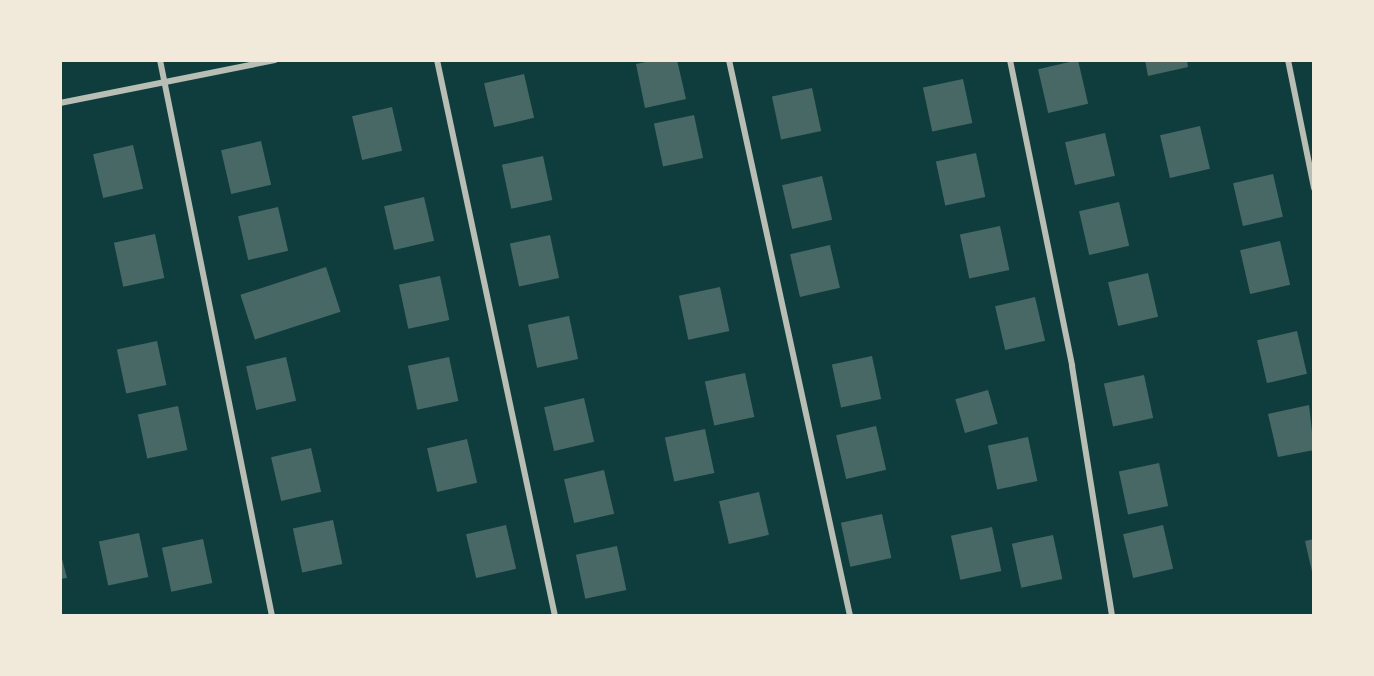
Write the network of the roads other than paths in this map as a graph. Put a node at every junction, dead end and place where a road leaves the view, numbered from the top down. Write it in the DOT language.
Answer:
graph roads {
  1 [pos="160,60"];
  2 [pos="275,60"];
  3 [pos="437,60"];
  4 [pos="729,60"];
  5 [pos="1011,60"];
  6 [pos="1288,60"];
  7 [pos="164,81"];
  8 [pos="60,103"];
  9 [pos="1314,188"];
  10 [pos="272,616"];
  11 [pos="555,616"];
  12 [pos="850,616"];
  13 [pos="1112,616"];
  1 -- 7 [label="street"];
  2 -- 7 [label="street"];
  3 -- 11 [label="street"];
  4 -- 12 [label="street"];
  5 -- 13 [label="street"];
  6 -- 9 [label="street"];
  7 -- 8 [label="street"];
  7 -- 10 [label="street"];
}
